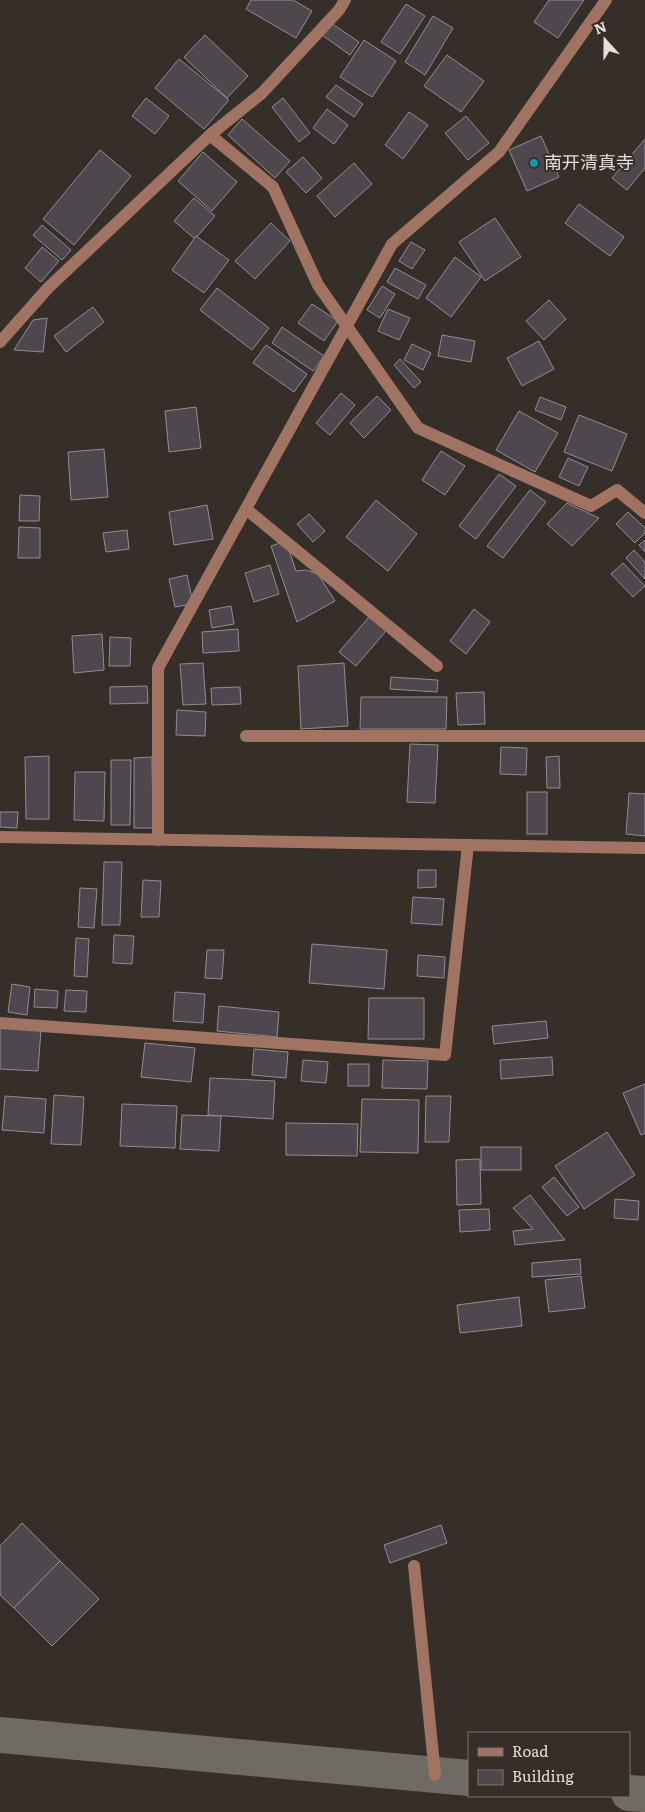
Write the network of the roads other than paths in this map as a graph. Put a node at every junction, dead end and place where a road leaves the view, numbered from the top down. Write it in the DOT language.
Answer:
graph roads {
  1 [pos="346,0"];
  2 [pos="606,0"];
  3 [pos="210,135"];
  4 [pos="347,326"];
  5 [pos="0,342"];
  6 [pos="246,509"];
  7 [pos="645,513"];
  8 [pos="437,666"];
  9 [pos="246,736"];
  10 [pos="645,736"];
  11 [pos="0,837"];
  12 [pos="158,840"];
  13 [pos="468,845"];
  14 [pos="645,848"];
  15 [pos="0,1023"];
  16 [pos="414,1566"];
  17 [pos="435,1775"];
  1 -- 3 [label="street"];
  2 -- 4 [label="street"];
  3 -- 4 [label="street"];
  3 -- 5 [label="street"];
  4 -- 6 [label="street"];
  4 -- 7 [label="street"];
  6 -- 8 [label="street"];
  6 -- 12 [label="street"];
  9 -- 10 [label="street"];
  11 -- 12 [label="street"];
  12 -- 13 [label="street"];
  13 -- 14 [label="street"];
  13 -- 15 [label="street"];
  16 -- 17 [label="street"];
}
